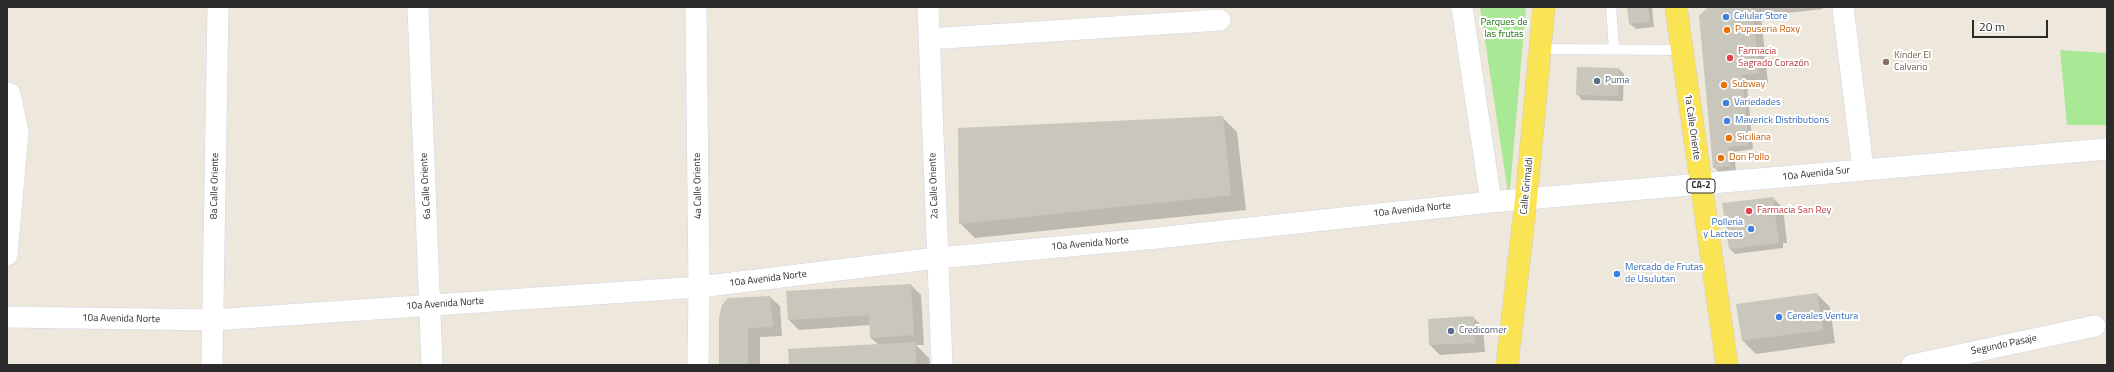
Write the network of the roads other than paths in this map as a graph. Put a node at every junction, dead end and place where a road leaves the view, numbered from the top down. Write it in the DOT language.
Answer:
graph roads {
  1 [pos="218,7"];
  2 [pos="418,7"];
  3 [pos="696,7"];
  4 [pos="928,7"];
  5 [pos="1462,7"];
  6 [pos="1544,7"];
  7 [pos="1611,7"];
  8 [pos="1676,7"];
  9 [pos="1843,7"];
  10 [pos="1220,20"];
  11 [pos="929,39"];
  12 [pos="1614,49"];
  13 [pos="1540,50"];
  14 [pos="1682,50"];
  15 [pos="7,93"];
  16 [pos="2107,149"];
  17 [pos="1864,169"];
  18 [pos="1701,185"];
  19 [pos="1526,200"];
  20 [pos="1491,202"];
  21 [pos="7,255"];
  22 [pos="937,258"];
  23 [pos="699,287"];
  24 [pos="431,304"];
  25 [pos="7,317"];
  26 [pos="213,320"];
  27 [pos="2095,326"];
  28 [pos="212,365"];
  29 [pos="432,365"];
  30 [pos="698,365"];
  31 [pos="942,365"];
  32 [pos="1507,365"];
  33 [pos="1727,365"];
  34 [pos="1912,365"];
  1 -- 26 [label="street, 8a Calle Oriente"];
  2 -- 24 [label="street, 6a Calle Oriente"];
  3 -- 23 [label="street, 4a Calle Oriente"];
  4 -- 11 [label="street, 2a Calle Oriente"];
  5 -- 20 [label="street"];
  6 -- 13 [label="main road, Calle Grimaldi"];
  7 -- 12 [label="lane"];
  8 -- 14 [label="main road, 1a Calle Oriente / CA-2"];
  9 -- 17 [label="street"];
  10 -- 11 [label="street"];
  11 -- 22 [label="street, 2a Calle Oriente"];
  12 -- 13 [label="lane"];
  12 -- 14 [label="lane"];
  13 -- 19 [label="main road, Calle Grimaldi"];
  14 -- 18 [label="main road, 1a Calle Oriente / CA-2"];
  15 -- 21 [label="street"];
  16 -- 17 [label="street, 10a Avenida Sur"];
  17 -- 18 [label="street, 10a Avenida Sur"];
  18 -- 19 [label="street, 10a Avenida Sur"];
  18 -- 33 [label="main road, 1a Calle Oriente / CA-2"];
  19 -- 20 [label="street, 10a Avenida Norte"];
  19 -- 32 [label="main road, Calle Grimaldi"];
  20 -- 22 [label="street, 10a Avenida Norte"];
  22 -- 23 [label="street, 10a Avenida Norte"];
  22 -- 31 [label="street, 2a Calle Oriente"];
  23 -- 24 [label="street, 10a Avenida Norte"];
  23 -- 30 [label="street, 4a Calle Oriente"];
  24 -- 26 [label="street, 10a Avenida Norte"];
  24 -- 29 [label="street, 6a Calle Oriente"];
  25 -- 26 [label="street, 10a Avenida Norte"];
  26 -- 28 [label="street, 8a Calle Oriente"];
  27 -- 34 [label="street, Segundo Pasaje"];
}
